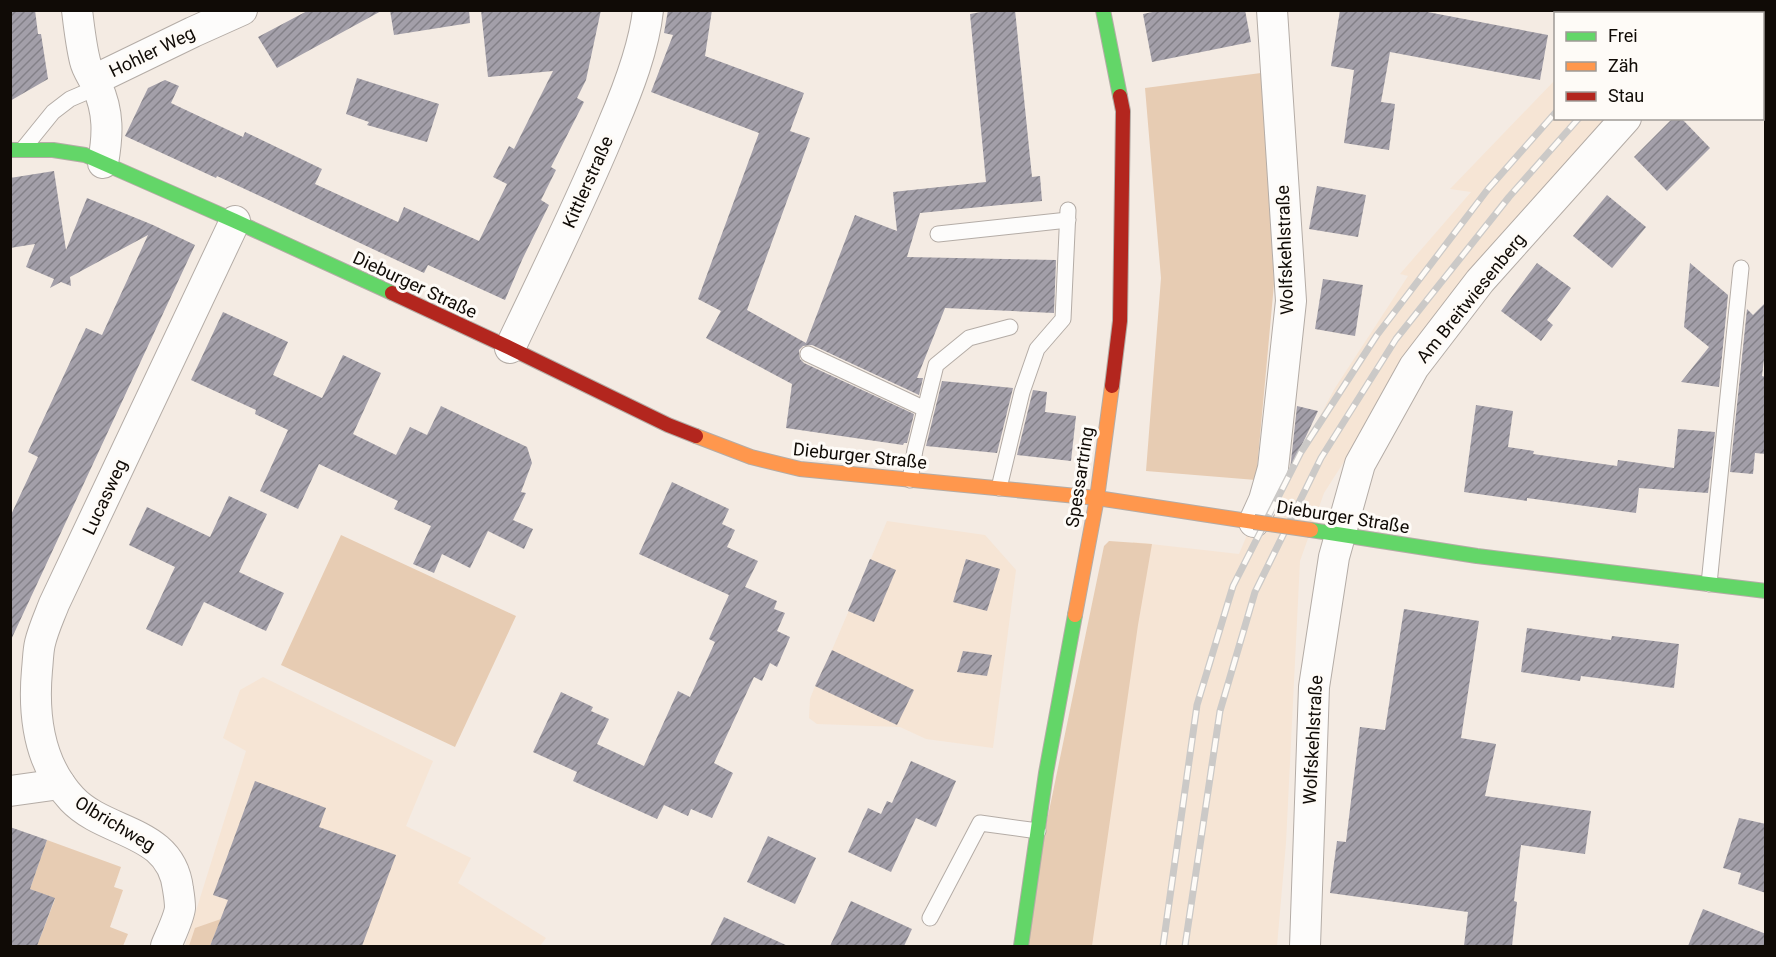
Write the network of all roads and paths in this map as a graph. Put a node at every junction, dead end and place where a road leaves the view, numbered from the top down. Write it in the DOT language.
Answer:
graph roads {
  1 [pos="76,10"];
  2 [pos="243,10"];
  3 [pos="648,10"];
  4 [pos="1103,10"];
  5 [pos="1272,10"];
  6 [pos="96,83"];
  7 [pos="1624,120"];
  8 [pos="16,150"];
  9 [pos="103,163"];
  10 [pos="235,221"];
  11 [pos="938,234"];
  12 [pos="1742,268"];
  13 [pos="1010,327"];
  14 [pos="510,348"];
  15 [pos="808,354"];
  16 [pos="925,409"];
  17 [pos="910,480"];
  18 [pos="999,488"];
  19 [pos="1097,498"];
  20 [pos="1254,522"];
  21 [pos="1325,533"];
  22 [pos="1709,584"];
  23 [pos="1766,591"];
  24 [pos="60,784"];
  25 [pos="10,791"];
  26 [pos="1038,831"];
  27 [pos="930,918"];
  28 [pos="166,946"];
  29 [pos="1021,946"];
  30 [pos="1305,946"];
  1 -- 6 [label="street"];
  2 -- 6 [label="street, Hohler Weg"];
  3 -- 14 [label="street, Kittlerstraße"];
  4 -- 19 [label="main road, Spessartring"];
  5 -- 20 [label="street, Wolfskehlstraße"];
  6 -- 8 [label="lane"];
  6 -- 9 [label="street"];
  7 -- 21 [label="street, Am Breitwiesenberg"];
  8 -- 9 [label="main road, Dieburger Straße"];
  9 -- 10 [label="main road, Dieburger Straße"];
  10 -- 14 [label="main road, Dieburger Straße"];
  10 -- 24 [label="street, Lucasweg"];
  11 -- 18 [label="lane"];
  12 -- 22 [label="lane"];
  13 -- 16 [label="lane"];
  14 -- 17 [label="main road, Dieburger Straße"];
  15 -- 16 [label="lane"];
  16 -- 17 [label="lane"];
  17 -- 18 [label="main road, Dieburger Straße"];
  18 -- 19 [label="main road, Dieburger Straße"];
  19 -- 20 [label="main road, Dieburger Straße"];
  19 -- 26 [label="main road, Spessartring"];
  20 -- 21 [label="main road, Dieburger Straße, bridge"];
  21 -- 22 [label="main road, Dieburger Straße"];
  21 -- 30 [label="street, Wolfskehlstraße"];
  22 -- 23 [label="main road, Dieburger Straße"];
  24 -- 25 [label="street, Olbrichweg"];
  24 -- 28 [label="street, Olbrichweg"];
  26 -- 27 [label="lane"];
  26 -- 29 [label="main road, Spessartring"];
}
